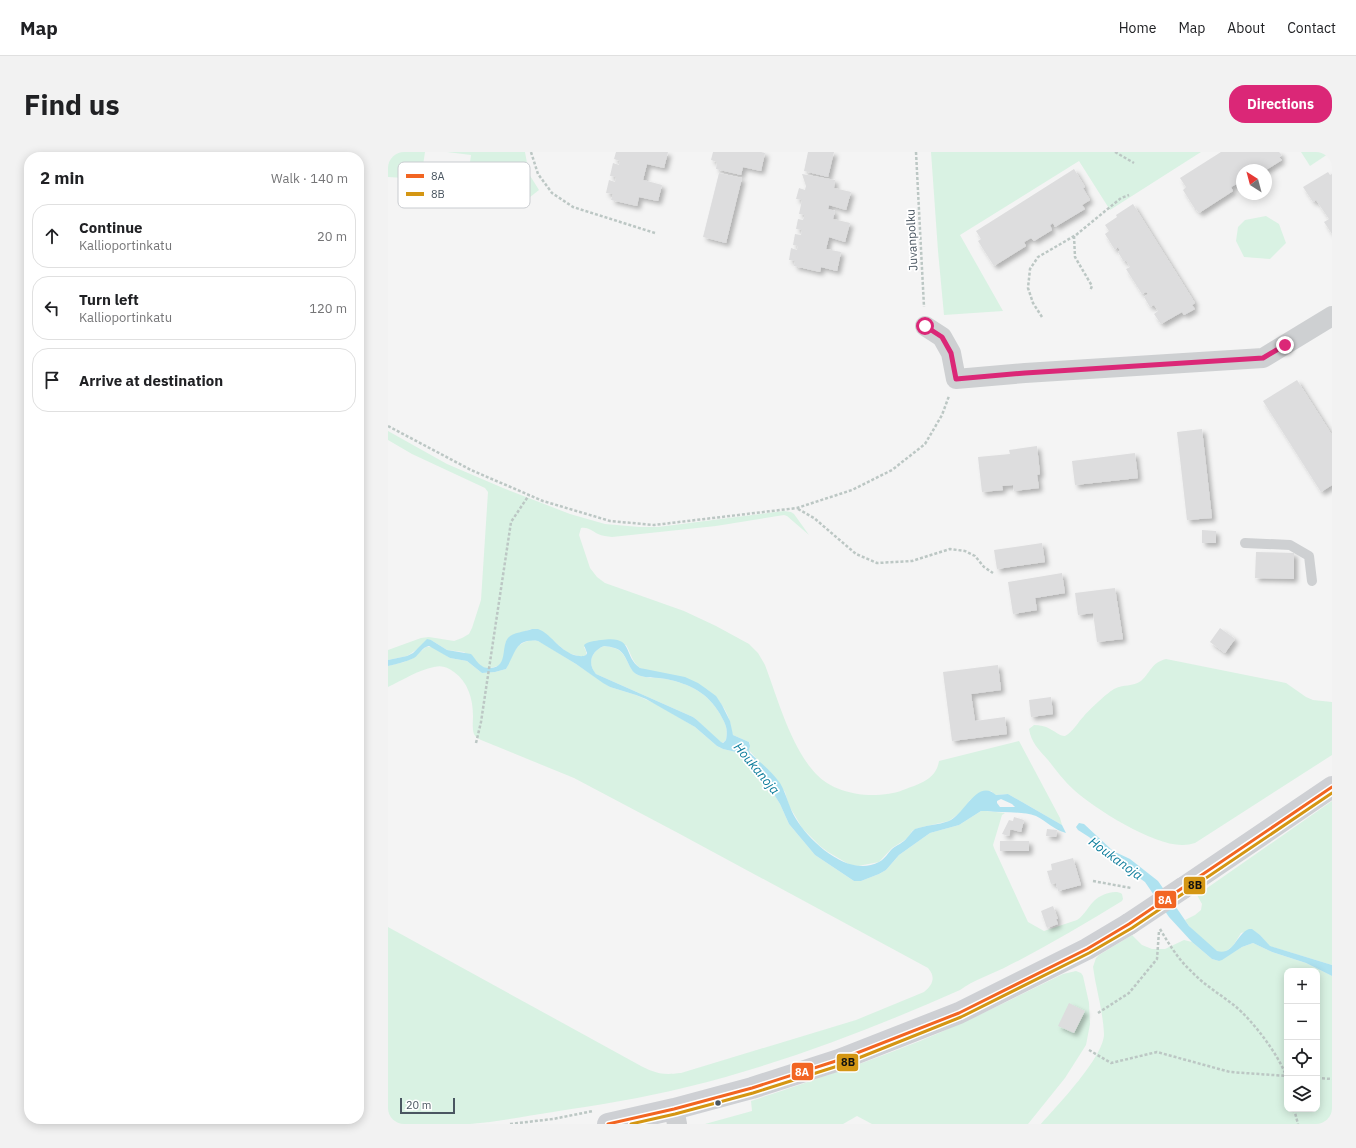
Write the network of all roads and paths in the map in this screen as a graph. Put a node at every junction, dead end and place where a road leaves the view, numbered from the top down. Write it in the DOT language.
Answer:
graph roads {
  1 [pos="531,152"];
  2 [pos="916,152"];
  3 [pos="1115,152"];
  4 [pos="1134,163"];
  5 [pos="1129,195"];
  6 [pos="655,233"];
  7 [pos="1074,236"];
  8 [pos="1090,291"];
  9 [pos="1332,316"];
  10 [pos="1042,317"];
  11 [pos="925,326"];
  12 [pos="956,379"];
  13 [pos="388,426"];
  14 [pos="529,495"];
  15 [pos="797,508"];
  16 [pos="1245,543"];
  17 [pos="993,573"];
  18 [pos="1312,581"];
  19 [pos="476,743"];
  20 [pos="1332,788"];
  21 [pos="1093,881"];
  22 [pos="1131,888"];
  23 [pos="1098,1013"];
  24 [pos="1089,1050"];
  25 [pos="1284,1070"];
  26 [pos="1284,1076"];
  27 [pos="1320,1078"];
  28 [pos="1332,1079"];
  29 [pos="1295,1112"];
  30 [pos="675,1116"];
  31 [pos="603,1117"];
  32 [pos="510,1124"];
  33 [pos="1298,1124"];
  1 -- 6 [label="path"];
  2 -- 11 [label="path, Juvanpolku"];
  3 -- 4 [label="path"];
  5 -- 7 [label="path"];
  7 -- 8 [label="path"];
  7 -- 10 [label="path"];
  9 -- 12 [label="street"];
  11 -- 12 [label="street"];
  12 -- 15 [label="path"];
  13 -- 14 [label="path"];
  14 -- 15 [label="path"];
  14 -- 19 [label="path"];
  15 -- 17 [label="path"];
  16 -- 18 [label="lane"];
  20 -- 30 [label="main road, bridge"];
  21 -- 22 [label="path"];
  23 -- 25 [label="path"];
  24 -- 26 [label="path"];
  27 -- 28 [label="path"];
  29 -- 33 [label="path"];
  30 -- 31 [label="main road"];
  31 -- 32 [label="path"];
}
